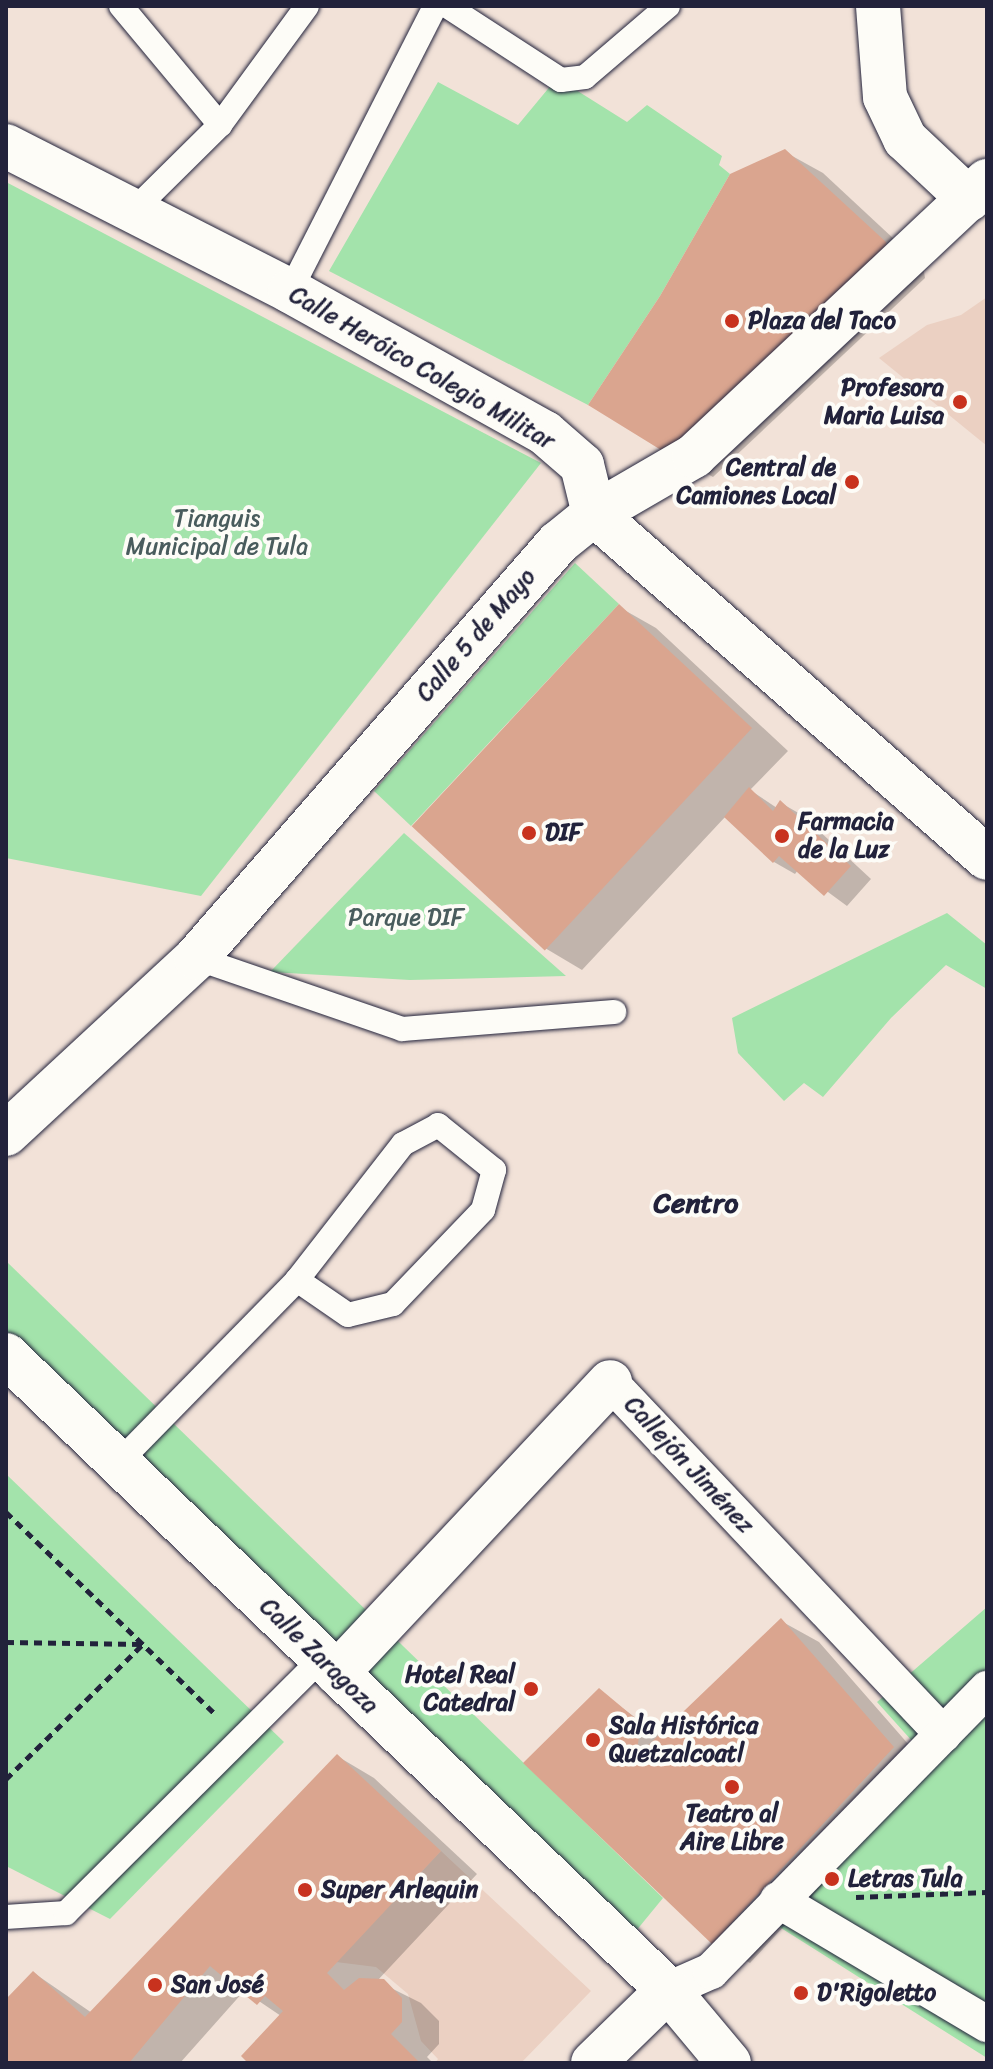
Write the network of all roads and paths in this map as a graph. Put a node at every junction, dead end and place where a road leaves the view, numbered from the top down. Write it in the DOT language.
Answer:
graph roads {
  1 [pos="121,6"];
  2 [pos="307,6"];
  3 [pos="435,6"];
  4 [pos="447,6"];
  5 [pos="668,6"];
  6 [pos="878,6"];
  7 [pos="220,125"];
  8 [pos="6,146"];
  9 [pos="978,190"];
  10 [pos="133,211"];
  11 [pos="290,291"];
  12 [pos="594,514"];
  13 [pos="987,858"];
  14 [pos="196,958"];
  15 [pos="614,1012"];
  16 [pos="6,1134"];
  17 [pos="297,1280"];
  18 [pos="6,1355"];
  19 [pos="610,1382"];
  20 [pos="118,1463"];
  21 [pos="6,1512"];
  22 [pos="6,1642"];
  23 [pos="143,1644"];
  24 [pos="329,1666"];
  25 [pos="987,1689"];
  26 [pos="223,1721"];
  27 [pos="943,1734"];
  28 [pos="6,1779"];
  29 [pos="987,1892"];
  30 [pos="852,1897"];
  31 [pos="778,1900"];
  32 [pos="6,1917"];
  33 [pos="668,1990"];
  34 [pos="987,2024"];
  35 [pos="593,2063"];
  36 [pos="729,2063"];
  1 -- 7 [label="lane"];
  2 -- 7 [label="lane"];
  3 -- 11 [label="lane"];
  4 -- 5 [label="lane"];
  6 -- 9 [label="street"];
  7 -- 10 [label="lane"];
  8 -- 10 [label="street, Calle Heróico Colegio Militar"];
  9 -- 12 [label="street, Calle 5 de Mayo"];
  10 -- 11 [label="street, Calle Heróico Colegio Militar"];
  11 -- 12 [label="street, Calle Heróico Colegio Militar"];
  12 -- 13 [label="street"];
  12 -- 14 [label="street, Calle 5 de Mayo"];
  14 -- 15 [label="lane"];
  14 -- 16 [label="street, Calle 5 de Mayo"];
  17 -- 17 [label="lane"];
  17 -- 20 [label="lane"];
  18 -- 20 [label="street, Calle Zaragoza"];
  19 -- 24 [label="street, Callejón Jiménez"];
  19 -- 27 [label="street, Callejón Jiménez"];
  20 -- 24 [label="street, Calle Zaragoza"];
  21 -- 23 [label="path"];
  22 -- 23 [label="path"];
  23 -- 26 [label="path"];
  23 -- 28 [label="path"];
  24 -- 32 [label="lane"];
  24 -- 33 [label="street, Calle Zaragoza"];
  25 -- 27 [label="street"];
  27 -- 31 [label="street"];
  29 -- 30 [label="path"];
  31 -- 33 [label="street"];
  31 -- 34 [label="street"];
  33 -- 35 [label="street"];
  33 -- 36 [label="street, Calle Zaragoza"];
}
